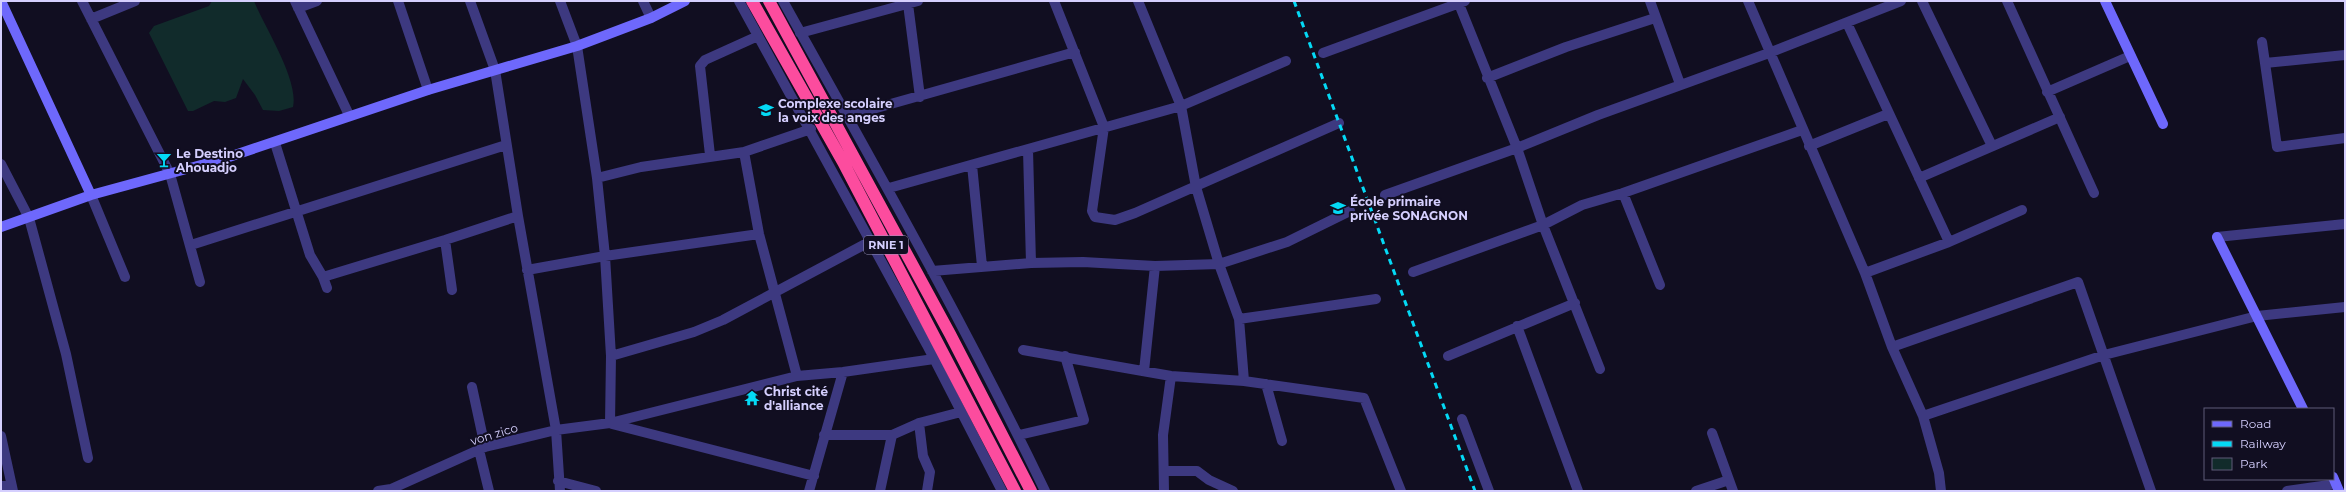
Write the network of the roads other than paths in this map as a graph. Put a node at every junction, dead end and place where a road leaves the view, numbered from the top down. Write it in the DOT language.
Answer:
graph roads {
  1 [pos="1,1"];
  2 [pos="82,1"];
  3 [pos="135,1"];
  4 [pos="317,1"];
  5 [pos="398,1"];
  6 [pos="470,1"];
  7 [pos="560,1"];
  8 [pos="643,1"];
  9 [pos="685,1"];
  10 [pos="739,1"];
  11 [pos="752,1"];
  12 [pos="770,1"];
  13 [pos="783,1"];
  14 [pos="918,1"];
  15 [pos="1054,1"];
  16 [pos="1138,1"];
  17 [pos="1650,1"];
  18 [pos="1748,1"];
  19 [pos="1901,1"];
  20 [pos="1922,1"];
  21 [pos="2007,1"];
  22 [pos="2105,1"];
  23 [pos="1462,2"];
  24 [pos="908,4"];
  25 [pos="297,5"];
  26 [pos="651,18"];
  27 [pos="1655,18"];
  28 [pos="91,19"];
  29 [pos="1847,23"];
  30 [pos="800,33"];
  31 [pos="758,36"];
  32 [pos="2262,42"];
  33 [pos="577,46"];
  34 [pos="1075,52"];
  35 [pos="1323,53"];
  36 [pos="1768,53"];
  37 [pos="2345,55"];
  38 [pos="2130,56"];
  39 [pos="1286,61"];
  40 [pos="2265,63"];
  41 [pos="495,70"];
  42 [pos="1487,78"];
  43 [pos="1680,84"];
  44 [pos="428,90"];
  45 [pos="2047,92"];
  46 [pos="920,97"];
  47 [pos="1181,106"];
  48 [pos="1888,114"];
  49 [pos="349,115"];
  50 [pos="848,116"];
  51 [pos="2060,118"];
  52 [pos="1339,123"];
  53 [pos="2163,124"];
  54 [pos="1104,127"];
  55 [pos="811,129"];
  56 [pos="1802,130"];
  57 [pos="2345,138"];
  58 [pos="275,142"];
  59 [pos="506,146"];
  60 [pos="1809,146"];
  61 [pos="1992,146"];
  62 [pos="1517,148"];
  63 [pos="1028,150"];
  64 [pos="744,152"];
  65 [pos="710,155"];
  66 [pos="1,164"];
  67 [pos="972,165"];
  68 [pos="170,174"];
  69 [pos="597,178"];
  70 [pos="1918,178"];
  71 [pos="1196,187"];
  72 [pos="889,188"];
  73 [pos="1624,193"];
  74 [pos="2094,193"];
  75 [pos="91,195"];
  76 [pos="1385,195"];
  77 [pos="2022,210"];
  78 [pos="1350,211"];
  79 [pos="296,212"];
  80 [pos="518,216"];
  81 [pos="30,218"];
  82 [pos="2345,224"];
  83 [pos="1543,225"];
  84 [pos="1,227"];
  85 [pos="759,234"];
  86 [pos="2217,237"];
  87 [pos="445,240"];
  88 [pos="870,241"];
  89 [pos="1949,242"];
  90 [pos="191,245"];
  91 [pos="605,256"];
  92 [pos="1031,263"];
  93 [pos="1219,264"];
  94 [pos="982,266"];
  95 [pos="1155,266"];
  96 [pos="527,270"];
  97 [pos="932,271"];
  98 [pos="1414,272"];
  99 [pos="1864,273"];
  100 [pos="323,276"];
  101 [pos="125,278"];
  102 [pos="200,282"];
  103 [pos="1660,285"];
  104 [pos="326,288"];
  105 [pos="452,290"];
  106 [pos="775,293"];
  107 [pos="1376,299"];
  108 [pos="1575,303"];
  109 [pos="2345,307"];
  110 [pos="2257,316"];
  111 [pos="1239,319"];
  112 [pos="1517,326"];
  113 [pos="1892,347"];
  114 [pos="1023,350"];
  115 [pos="2104,355"];
  116 [pos="611,356"];
  117 [pos="1065,356"];
  118 [pos="1448,356"];
  119 [pos="934,359"];
  120 [pos="1600,369"];
  121 [pos="1144,371"];
  122 [pos="843,372"];
  123 [pos="797,376"];
  124 [pos="1171,376"];
  125 [pos="1244,381"];
  126 [pos="1266,384"];
  127 [pos="472,387"];
  128 [pos="2303,408"];
  129 [pos="961,412"];
  130 [pos="1923,416"];
  131 [pos="1462,419"];
  132 [pos="610,423"];
  133 [pos="919,423"];
  134 [pos="556,430"];
  135 [pos="1712,433"];
  136 [pos="824,435"];
  137 [pos="892,435"];
  138 [pos="1019,435"];
  139 [pos="1,436"];
  140 [pos="1282,441"];
  141 [pos="482,449"];
  142 [pos="88,458"];
  143 [pos="1164,471"];
  144 [pos="814,476"];
  145 [pos="1728,480"];
  146 [pos="2336,484"];
  147 [pos="1,486"];
  148 [pos="559,486"];
  149 [pos="13,489"];
  150 [pos="391,490"];
  151 [pos="378,491"];
  152 [pos="489,491"];
  153 [pos="596,491"];
  154 [pos="809,491"];
  155 [pos="880,491"];
  156 [pos="928,491"];
  157 [pos="1002,491"];
  158 [pos="1015,491"];
  159 [pos="1031,491"];
  160 [pos="1046,491"];
  161 [pos="1164,491"];
  162 [pos="1233,491"];
  163 [pos="1401,491"];
  164 [pos="1489,491"];
  165 [pos="1578,491"];
  166 [pos="1696,491"];
  167 [pos="1732,491"];
  168 [pos="1941,491"];
  169 [pos="2151,491"];
  170 [pos="2288,491"];
  1 -- 75 [label="main road"];
  2 -- 28 [label="street"];
  3 -- 28 [label="street"];
  4 -- 25 [label="street"];
  5 -- 44 [label="street"];
  6 -- 41 [label="street"];
  7 -- 33 [label="street"];
  8 -- 26 [label="street"];
  9 -- 26 [label="main road"];
  10 -- 31 [label="street"];
  11 -- 158 [label="highway, RNIE 1"];
  12 -- 159 [label="highway, RNIE 1"];
  13 -- 30 [label="street"];
  14 -- 24 [label="street"];
  15 -- 34 [label="street"];
  16 -- 47 [label="street"];
  17 -- 27 [label="street"];
  18 -- 36 [label="street"];
  19 -- 29 [label="street"];
  20 -- 61 [label="street"];
  21 -- 45 [label="street"];
  22 -- 38 [label="main road"];
  23 -- 35 [label="street"];
  23 -- 42 [label="street"];
  24 -- 30 [label="street"];
  24 -- 46 [label="street"];
  25 -- 49 [label="street"];
  26 -- 33 [label="main road"];
  27 -- 42 [label="street"];
  27 -- 43 [label="street"];
  28 -- 68 [label="street"];
  29 -- 36 [label="street"];
  29 -- 48 [label="street"];
  30 -- 50 [label="street"];
  31 -- 55 [label="street"];
  31 -- 65 [label="street"];
  32 -- 40 [label="street"];
  33 -- 41 [label="main road"];
  33 -- 69 [label="street"];
  34 -- 46 [label="street"];
  34 -- 54 [label="street"];
  36 -- 43 [label="street"];
  36 -- 56 [label="street"];
  37 -- 40 [label="street"];
  38 -- 45 [label="street"];
  38 -- 53 [label="main road"];
  39 -- 47 [label="street"];
  40 -- 57 [label="street"];
  41 -- 44 [label="main road"];
  41 -- 59 [label="street"];
  42 -- 62 [label="street"];
  43 -- 62 [label="street"];
  44 -- 49 [label="main road"];
  45 -- 51 [label="street"];
  46 -- 50 [label="street"];
  47 -- 54 [label="street"];
  47 -- 71 [label="street"];
  48 -- 60 [label="street"];
  48 -- 70 [label="street"];
  49 -- 58 [label="main road"];
  50 -- 72 [label="street"];
  51 -- 61 [label="street"];
  51 -- 74 [label="street"];
  52 -- 71 [label="street"];
  54 -- 63 [label="street"];
  54 -- 71 [label="street"];
  55 -- 64 [label="street"];
  55 -- 88 [label="street"];
  56 -- 60 [label="street"];
  56 -- 73 [label="street"];
  58 -- 68 [label="main road"];
  58 -- 79 [label="street"];
  59 -- 79 [label="street"];
  59 -- 80 [label="street"];
  60 -- 99 [label="street"];
  61 -- 70 [label="street"];
  62 -- 76 [label="street"];
  62 -- 83 [label="street"];
  63 -- 67 [label="street"];
  63 -- 92 [label="street"];
  64 -- 65 [label="street"];
  64 -- 85 [label="street"];
  65 -- 69 [label="street"];
  66 -- 81 [label="street"];
  67 -- 72 [label="street"];
  67 -- 94 [label="street"];
  68 -- 75 [label="main road"];
  68 -- 90 [label="street"];
  69 -- 91 [label="street"];
  70 -- 89 [label="street"];
  71 -- 93 [label="street"];
  72 -- 97 [label="street"];
  73 -- 83 [label="street"];
  73 -- 103 [label="street"];
  75 -- 81 [label="main road"];
  75 -- 101 [label="street"];
  77 -- 89 [label="street"];
  78 -- 93 [label="street"];
  79 -- 90 [label="street"];
  79 -- 100 [label="street"];
  80 -- 87 [label="street"];
  80 -- 96 [label="street"];
  81 -- 84 [label="main road"];
  81 -- 142 [label="street"];
  82 -- 86 [label="street"];
  83 -- 98 [label="street"];
  83 -- 108 [label="street"];
  85 -- 91 [label="street"];
  85 -- 106 [label="street"];
  86 -- 110 [label="main road"];
  87 -- 100 [label="street"];
  87 -- 105 [label="street"];
  88 -- 106 [label="street"];
  88 -- 119 [label="street"];
  89 -- 99 [label="street"];
  90 -- 102 [label="street"];
  91 -- 96 [label="street"];
  91 -- 116 [label="street"];
  92 -- 94 [label="street"];
  92 -- 95 [label="street"];
  93 -- 95 [label="street"];
  93 -- 111 [label="street"];
  94 -- 97 [label="street"];
  95 -- 121 [label="street"];
  96 -- 134 [label="street"];
  97 -- 138 [label="street"];
  99 -- 113 [label="street"];
  100 -- 104 [label="street"];
  106 -- 116 [label="street"];
  106 -- 123 [label="street"];
  107 -- 111 [label="street"];
  108 -- 112 [label="street"];
  108 -- 120 [label="street"];
  109 -- 110 [label="street"];
  110 -- 115 [label="street"];
  110 -- 128 [label="main road"];
  111 -- 125 [label="street"];
  112 -- 118 [label="street"];
  112 -- 165 [label="street"];
  113 -- 115 [label="street"];
  113 -- 130 [label="street"];
  114 -- 117 [label="street"];
  115 -- 130 [label="street"];
  115 -- 169 [label="street"];
  116 -- 132 [label="street"];
  117 -- 121 [label="street"];
  117 -- 138 [label="street"];
  119 -- 122 [label="street, von zico"];
  119 -- 129 [label="street"];
  121 -- 124 [label="street"];
  122 -- 123 [label="street, von zico"];
  122 -- 136 [label="street"];
  123 -- 132 [label="street, von zico"];
  124 -- 125 [label="street"];
  124 -- 143 [label="street"];
  125 -- 126 [label="street"];
  126 -- 140 [label="street"];
  126 -- 163 [label="street"];
  127 -- 141 [label="street"];
  129 -- 133 [label="street"];
  129 -- 157 [label="street"];
  130 -- 168 [label="street"];
  131 -- 164 [label="street"];
  132 -- 134 [label="street, von zico"];
  132 -- 144 [label="street"];
  133 -- 137 [label="street"];
  133 -- 156 [label="street"];
  134 -- 141 [label="street, von zico"];
  134 -- 148 [label="street"];
  135 -- 145 [label="street"];
  136 -- 137 [label="street"];
  136 -- 144 [label="street"];
  137 -- 155 [label="street"];
  138 -- 160 [label="street"];
  139 -- 149 [label="street"];
  141 -- 150 [label="street, von zico"];
  141 -- 152 [label="street"];
  143 -- 161 [label="street"];
  143 -- 162 [label="street"];
  144 -- 154 [label="street"];
  145 -- 166 [label="street"];
  145 -- 167 [label="street"];
  146 -- 170 [label="street"];
  147 -- 149 [label="street"];
  148 -- 153 [label="street"];
  150 -- 151 [label="street, von zico"];
}
